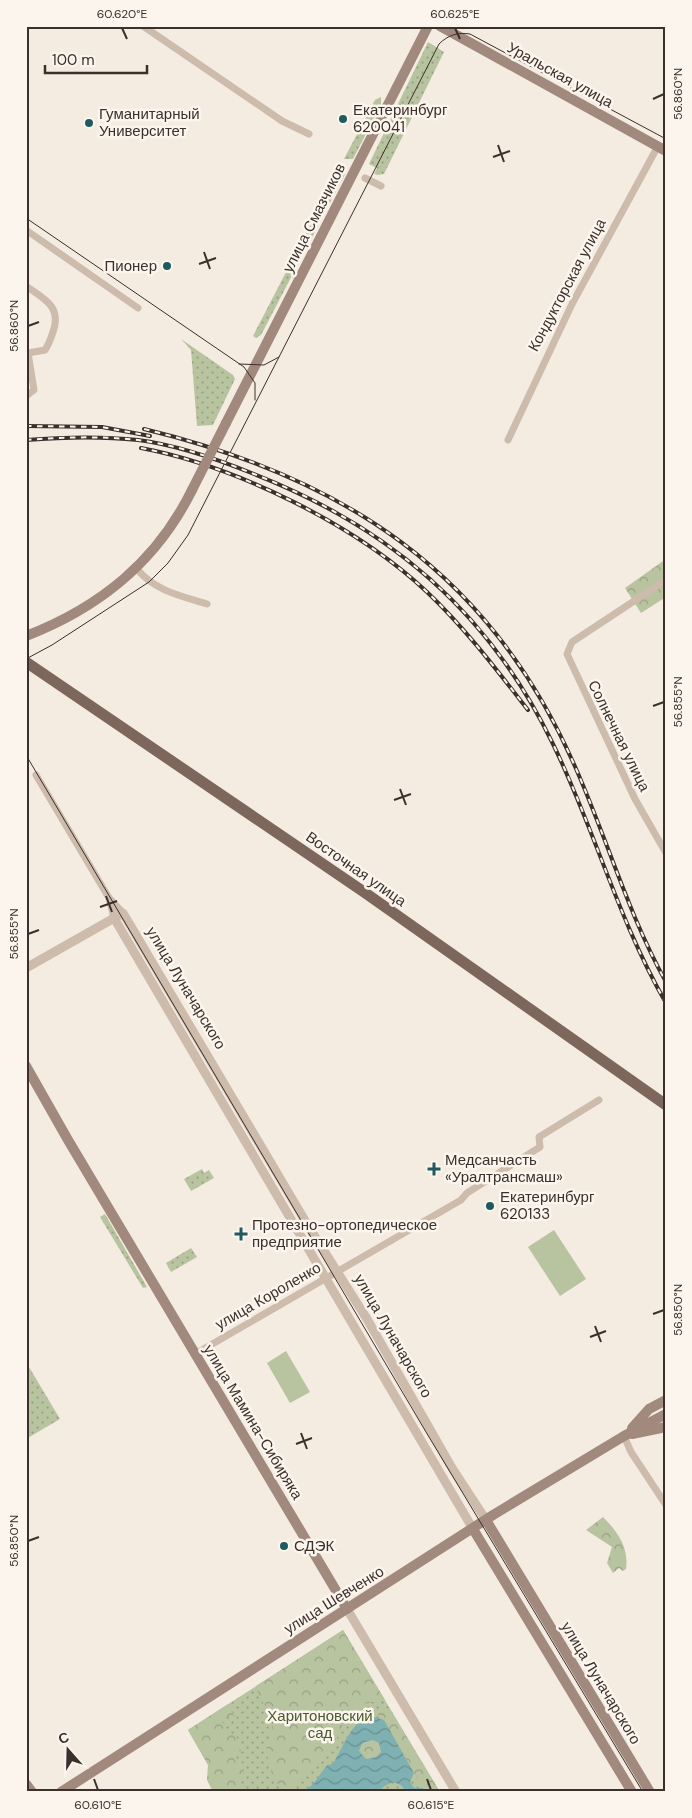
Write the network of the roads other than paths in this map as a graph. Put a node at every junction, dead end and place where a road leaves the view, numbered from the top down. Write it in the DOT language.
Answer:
graph roads {
  1 [pos="143,26"];
  2 [pos="428,26"];
  3 [pos="440,26"];
  4 [pos="309,134"];
  5 [pos="662,148"];
  6 [pos="365,178"];
  7 [pos="381,186"];
  8 [pos="26,230"];
  9 [pos="26,286"];
  10 [pos="138,308"];
  11 [pos="27,353"];
  12 [pos="26,396"];
  13 [pos="508,440"];
  14 [pos="137,569"];
  15 [pos="666,580"];
  16 [pos="207,604"];
  17 [pos="40,630"];
  18 [pos="26,636"];
  19 [pos="26,641"];
  20 [pos="26,662"];
  21 [pos="36,775"];
  22 [pos="666,853"];
  23 [pos="108,898"];
  24 [pos="123,913"];
  25 [pos="114,918"];
  26 [pos="26,968"];
  27 [pos="26,1066"];
  28 [pos="599,1100"];
  29 [pos="666,1105"];
  30 [pos="338,1272"];
  31 [pos="326,1279"];
  32 [pos="195,1354"];
  33 [pos="666,1400"];
  34 [pos="666,1414"];
  35 [pos="666,1427"];
  36 [pos="624,1436"];
  37 [pos="666,1505"];
  38 [pos="486,1520"];
  39 [pos="473,1529"];
  40 [pos="347,1609"];
  41 [pos="26,1784"];
  42 [pos="32,1792"];
  43 [pos="62,1792"];
  44 [pos="456,1792"];
  45 [pos="632,1792"];
  46 [pos="650,1792"];
  1 -- 4 [label="street"];
  2 -- 14 [label="main road, улица Смазчиков, bridge"];
  3 -- 5 [label="main road, Уральская улица"];
  5 -- 13 [label="street, Кондукторская улица"];
  6 -- 7 [label="street"];
  8 -- 10 [label="street"];
  9 -- 11 [label="street"];
  11 -- 12 [label="street"];
  14 -- 16 [label="street"];
  14 -- 17 [label="main road, улица Смазчиков"];
  15 -- 22 [label="street, Солнечная улица"];
  17 -- 18 [label="main road"];
  17 -- 19 [label="main road"];
  20 -- 29 [label="main road, Восточная улица"];
  21 -- 23 [label="street, улица Луначарского"];
  23 -- 24 [label="street, улица Луначарского"];
  23 -- 25 [label="street, улица Луначарского"];
  24 -- 25 [label="street"];
  24 -- 30 [label="street, улица Луначарского"];
  25 -- 26 [label="street"];
  25 -- 31 [label="street, улица Луначарского"];
  27 -- 32 [label="main road, улица Мамина-Сибиряка"];
  28 -- 30 [label="street, улица Короленко"];
  30 -- 31 [label="street, улица Короленко"];
  30 -- 38 [label="street, улица Луначарского"];
  31 -- 32 [label="street, улица Короленко"];
  31 -- 39 [label="street, улица Луначарского"];
  32 -- 40 [label="main road, улица Мамина-Сибиряка"];
  33 -- 36 [label="main road, улица Шевченко"];
  34 -- 36 [label="main road, улица Шевченко"];
  35 -- 36 [label="main road, улица Шевченко"];
  36 -- 37 [label="street"];
  36 -- 38 [label="main road, улица Шевченко"];
  38 -- 39 [label="main road, улица Шевченко"];
  38 -- 46 [label="main road, улица Луначарского"];
  39 -- 40 [label="main road, улица Шевченко"];
  39 -- 45 [label="main road, улица Луначарского"];
  40 -- 43 [label="main road, улица Шевченко"];
  40 -- 44 [label="street, улица Мамина-Сибиряка"];
  41 -- 42 [label="main road"];
}
